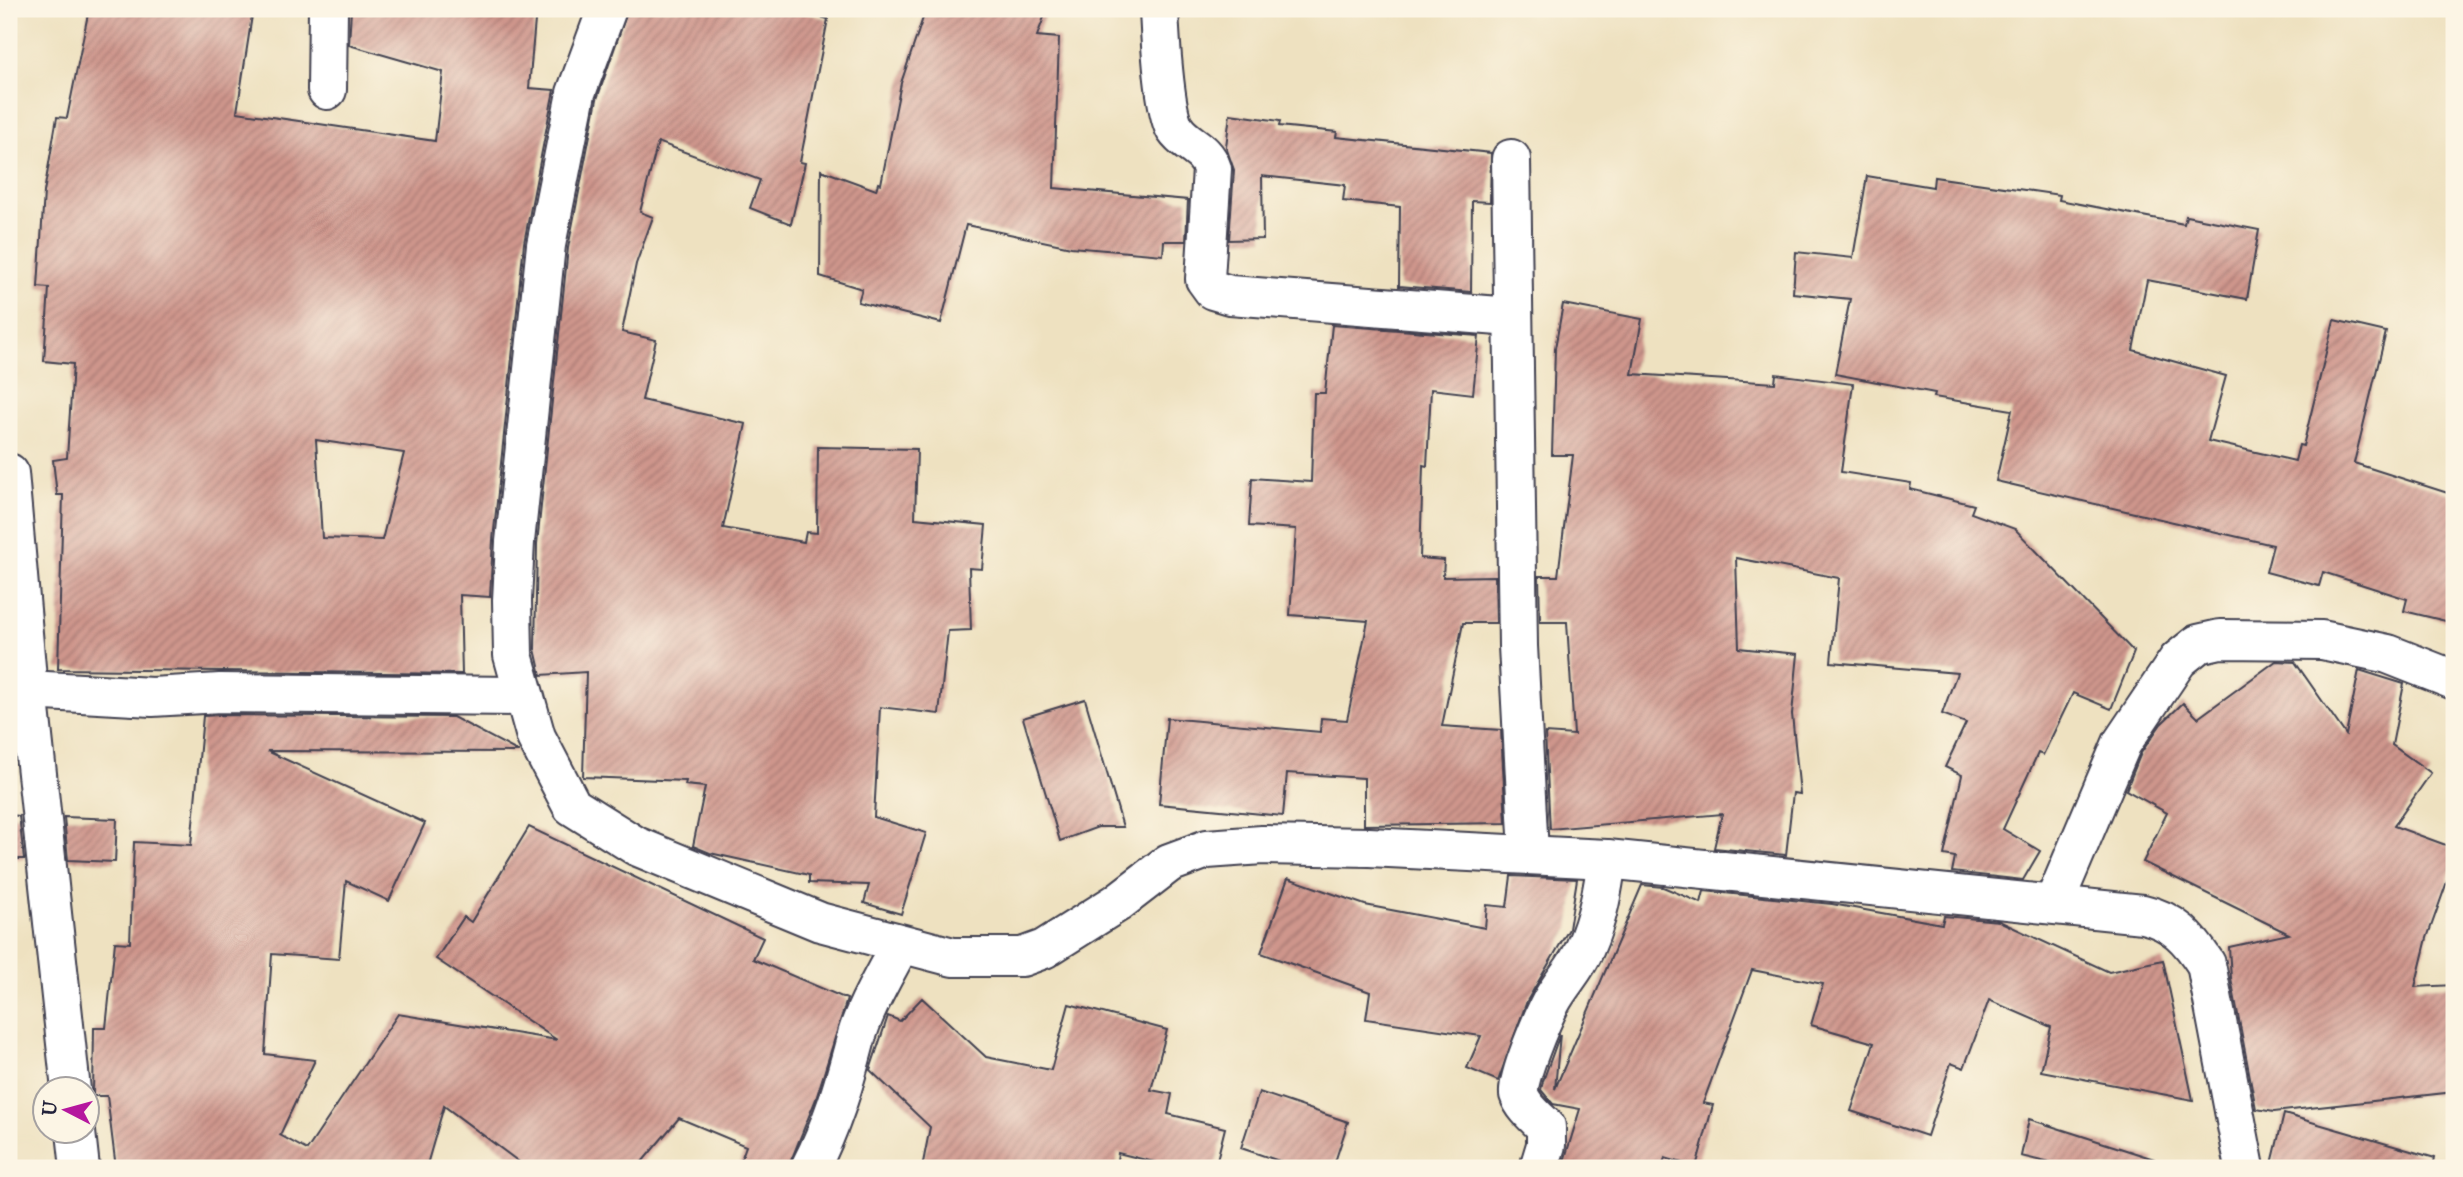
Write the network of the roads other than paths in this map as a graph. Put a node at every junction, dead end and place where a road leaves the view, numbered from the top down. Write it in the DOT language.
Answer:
graph roads {
  1 [pos="328,9"];
  2 [pos="607,9"];
  3 [pos="1159,9"];
  4 [pos="327,90"];
  5 [pos="1511,159"];
  6 [pos="1512,317"];
  7 [pos="9,473"];
  8 [pos="2454,680"];
  9 [pos="27,690"];
  10 [pos="524,696"];
  11 [pos="1529,853"];
  12 [pos="1607,859"];
  13 [pos="2054,903"];
  14 [pos="900,945"];
  15 [pos="69,1076"];
  16 [pos="78,1146"];
  17 [pos="80,1168"];
  18 [pos="810,1168"];
  19 [pos="1539,1168"];
  20 [pos="2245,1168"];
  1 -- 4 [label="street"];
  2 -- 10 [label="street"];
  3 -- 6 [label="street"];
  5 -- 6 [label="street"];
  6 -- 11 [label="street"];
  7 -- 9 [label="street"];
  8 -- 13 [label="street"];
  9 -- 10 [label="street"];
  9 -- 15 [label="street"];
  10 -- 14 [label="street"];
  11 -- 12 [label="street"];
  11 -- 14 [label="street"];
  12 -- 13 [label="street"];
  12 -- 19 [label="street"];
  13 -- 20 [label="street"];
  14 -- 18 [label="street"];
  16 -- 17 [label="street"];
}
